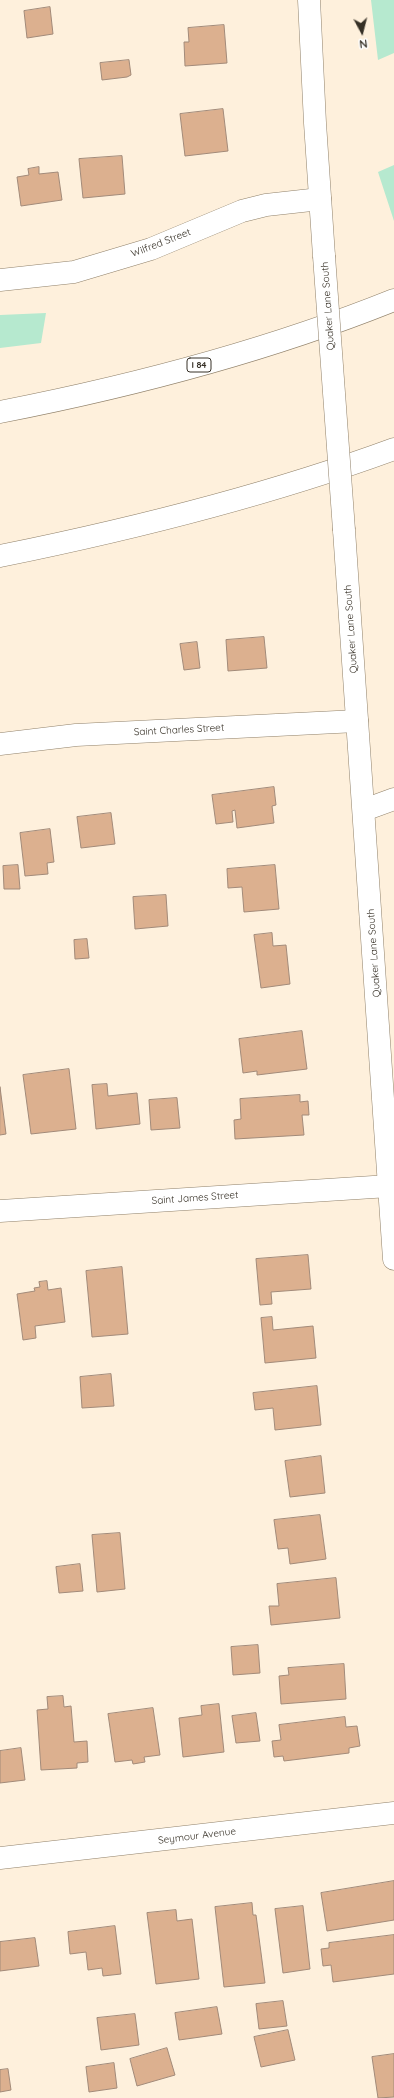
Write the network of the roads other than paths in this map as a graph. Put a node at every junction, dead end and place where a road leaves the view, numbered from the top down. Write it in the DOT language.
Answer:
graph roads {
  1 [pos="309,0"];
  2 [pos="320,199"];
  3 [pos="0,280"];
  4 [pos="394,300"];
  5 [pos="0,412"];
  6 [pos="394,449"];
  7 [pos="0,556"];
  8 [pos="357,721"];
  9 [pos="0,744"];
  10 [pos="394,799"];
  11 [pos="364,810"];
  12 [pos="389,1186"];
  13 [pos="0,1211"];
  14 [pos="394,1259"];
  15 [pos="394,1813"];
  16 [pos="0,1858"];
  1 -- 2 [label="main road, Quaker Lane South"];
  2 -- 3 [label="main road, Wilfred Street"];
  2 -- 8 [label="main road, Quaker Lane South, bridge"];
  4 -- 5 [label="main road, I 84"];
  6 -- 7 [label="main road"];
  8 -- 9 [label="main road, Saint Charles Street"];
  8 -- 11 [label="main road, Quaker Lane South"];
  10 -- 11 [label="main road"];
  11 -- 12 [label="main road, Quaker Lane South"];
  12 -- 13 [label="main road, Saint James Street"];
  12 -- 14 [label="main road, Quaker Lane South"];
  15 -- 16 [label="main road, Seymour Avenue"];
}
